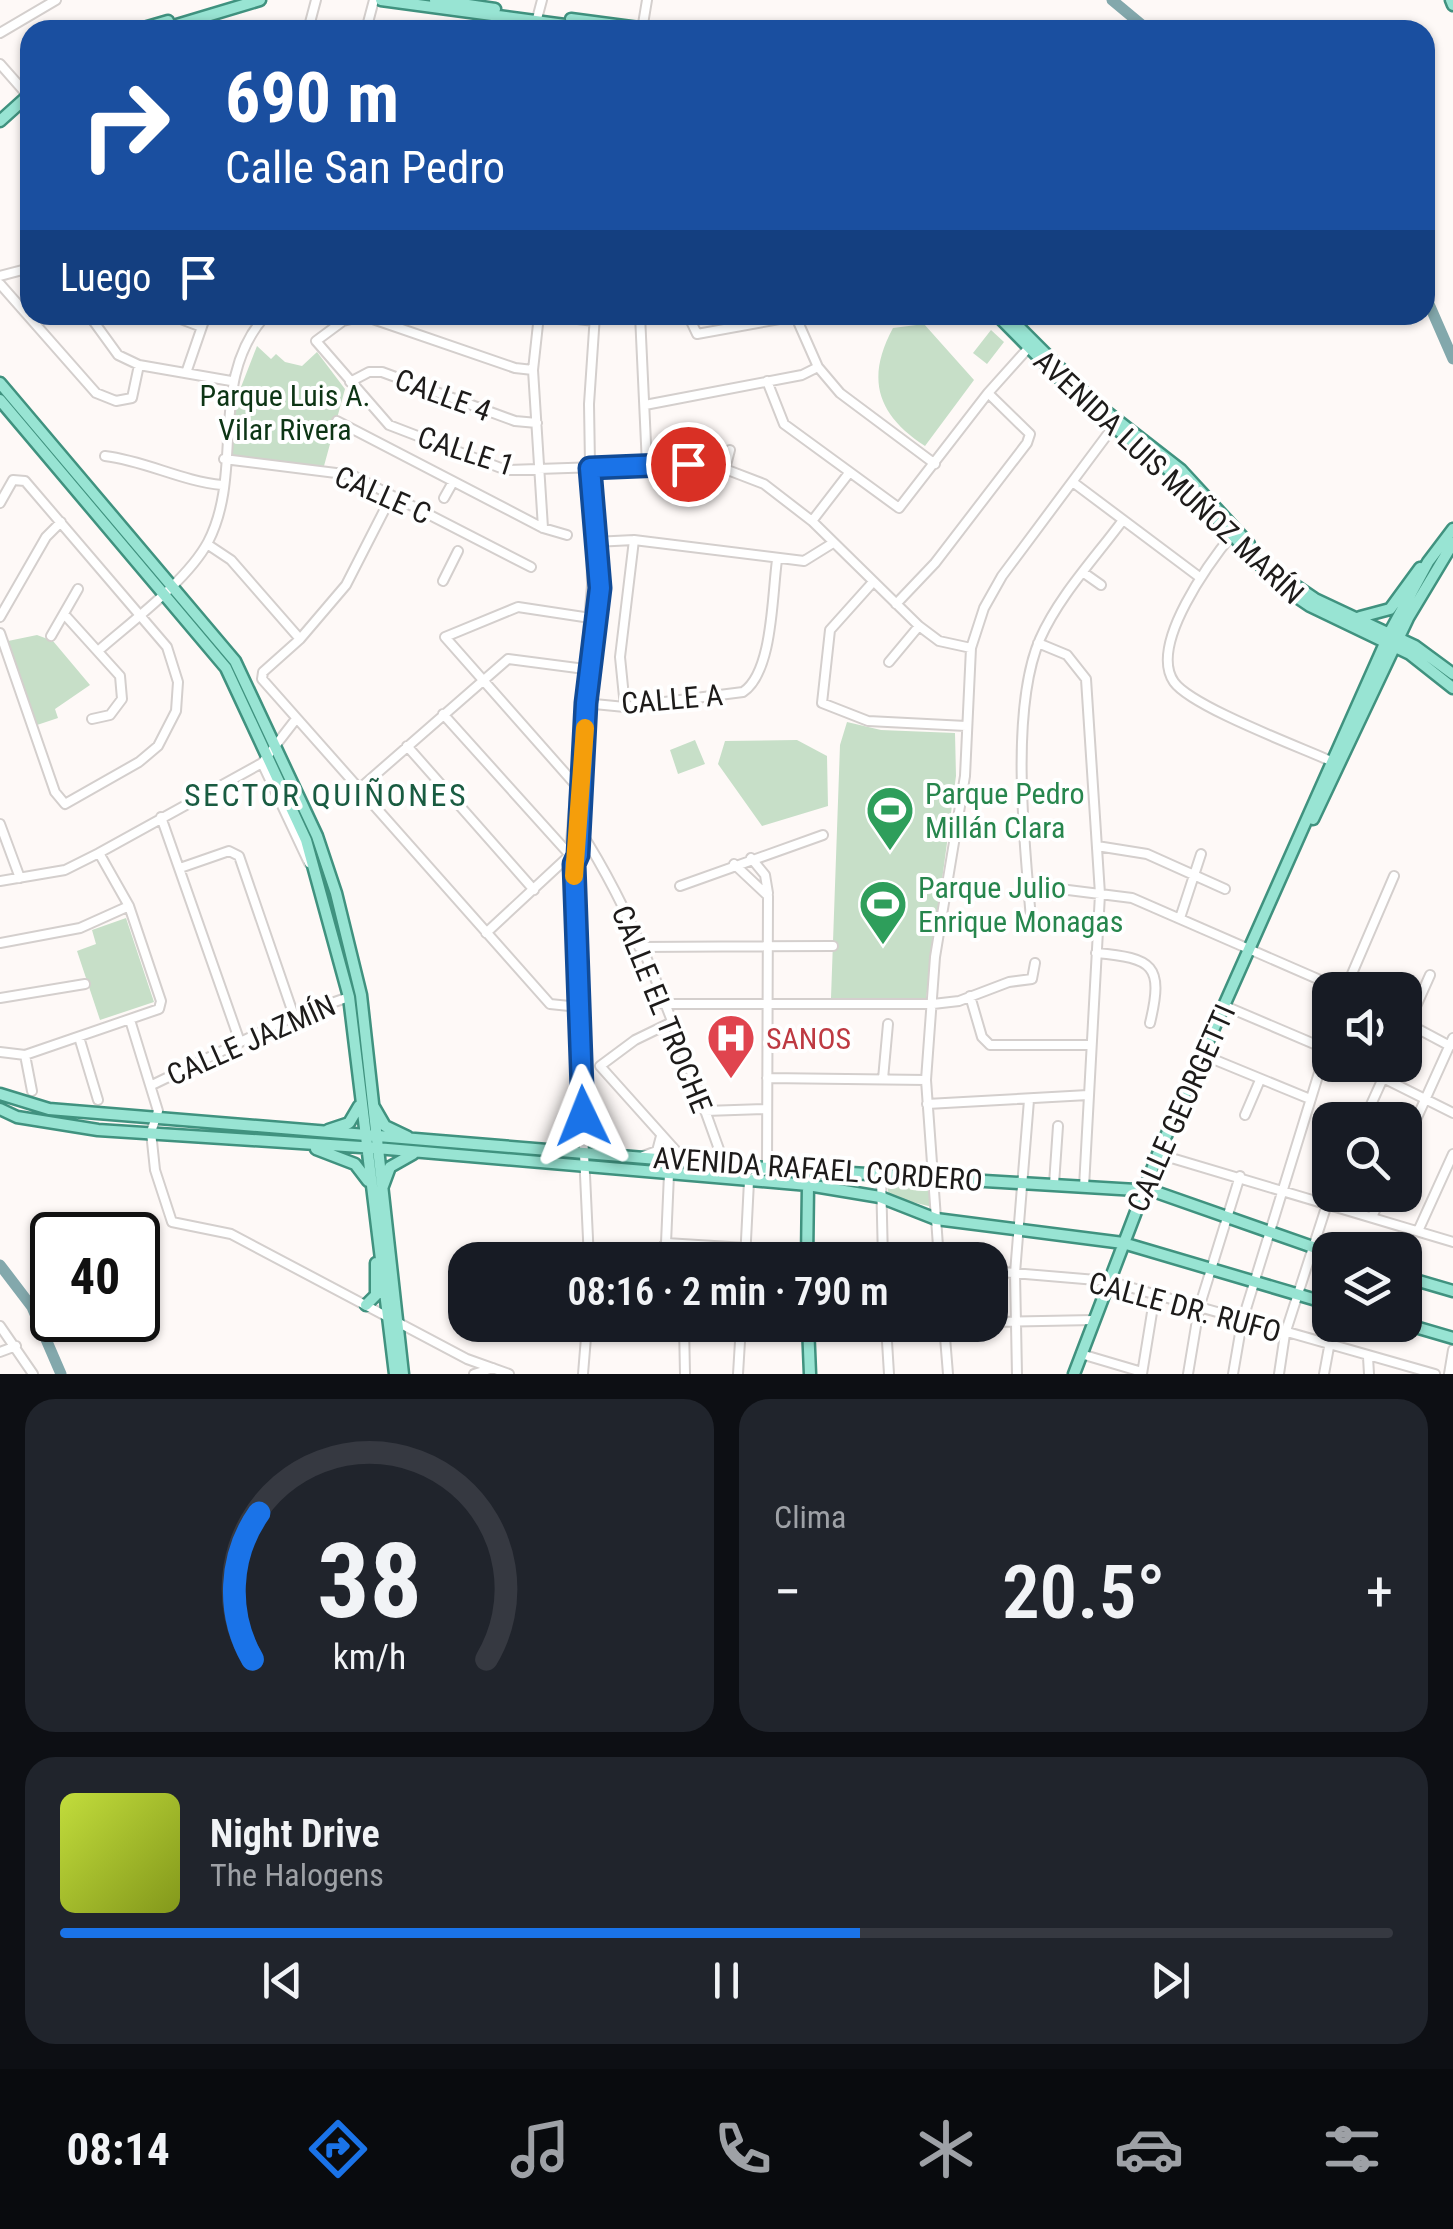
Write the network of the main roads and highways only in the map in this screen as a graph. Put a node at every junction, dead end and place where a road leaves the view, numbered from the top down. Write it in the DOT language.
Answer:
graph roads {
  1 [pos="236,0"];
  2 [pos="260,0"];
  3 [pos="377,0"];
  4 [pos="436,0"];
  5 [pos="170,20"];
  6 [pos="193,20"];
  7 [pos="522,20"];
  8 [pos="527,20"];
  9 [pos="20,102"];
  10 [pos="0,122"];
  11 [pos="1008,325"];
  12 [pos="1015,325"];
  13 [pos="1031,345"];
  14 [pos="0,383"];
  15 [pos="0,400"];
  16 [pos="1453,530"];
  17 [pos="1234,533"];
  18 [pos="1453,543"];
  19 [pos="1428,562"];
  20 [pos="167,588"];
  21 [pos="1359,618"];
  22 [pos="1393,639"];
  23 [pos="1453,674"];
  24 [pos="1453,688"];
  25 [pos="362,1053"];
  26 [pos="0,1096"];
  27 [pos="366,1101"];
  28 [pos="0,1109"];
  29 [pos="49,1109"];
  30 [pos="17,1117"];
  31 [pos="318,1133"];
  32 [pos="370,1143"];
  33 [pos="291,1144"];
  34 [pos="421,1147"];
  35 [pos="369,1183"];
  36 [pos="808,1185"];
  37 [pos="1142,1190"];
  38 [pos="382,1192"];
  39 [pos="378,1224"];
  40 [pos="807,1242"];
  41 [pos="1123,1243"];
  42 [pos="1312,1248"];
  43 [pos="1422,1282"];
  44 [pos="1453,1292"];
  45 [pos="1312,1299"];
  46 [pos="366,1305"];
  47 [pos="392,1318"];
  48 [pos="1422,1329"];
  49 [pos="1453,1338"];
  50 [pos="809,1342"];
  51 [pos="395,1374"];
  52 [pos="403,1374"];
  53 [pos="810,1374"];
  54 [pos="1074,1374"];
  1 -- 5 [label="main road"];
  2 -- 6 [label="main road"];
  3 -- 7 [label="main road"];
  4 -- 8 [label="main road"];
  9 -- 10 [label="main road"];
  11 -- 13 [label="main road, AVENIDA LUIS MUÑOZ MARÍN"];
  12 -- 13 [label="main road, AVENIDA LUIS MUÑOZ MARÍN"];
  13 -- 17 [label="main road, AVENIDA LUIS MUÑOZ MARÍN"];
  14 -- 20 [label="main road"];
  15 -- 20 [label="main road"];
  16 -- 19 [label="main road"];
  17 -- 21 [label="main road, AVENIDA LUIS MUÑOZ MARÍN"];
  17 -- 22 [label="main road, AVENIDA LUIS MUÑOZ MARÍN"];
  18 -- 22 [label="main road"];
  19 -- 21 [label="main road"];
  19 -- 22 [label="main road"];
  20 -- 25 [label="main road"];
  20 -- 25 [label="main road"];
  21 -- 22 [label="main road, AVENIDA LUIS MUÑOZ MARÍN"];
  22 -- 23 [label="main road, AVENIDA LUIS MUÑOZ MARÍN"];
  22 -- 24 [label="main road, AVENIDA LUIS MUÑOZ MARÍN"];
  22 -- 37 [label="main road, CALLE GEORGETTI"];
  25 -- 27 [label="main road"];
  26 -- 29 [label="main road, AVENIDA RAFAEL CORDERO"];
  26 -- 30 [label="main road"];
  27 -- 31 [label="main road"];
  27 -- 32 [label="main road"];
  27 -- 34 [label="main road"];
  28 -- 30 [label="main road, AVENIDA RAFAEL CORDERO"];
  29 -- 30 [label="main road"];
  29 -- 31 [label="main road, AVENIDA RAFAEL CORDERO"];
  30 -- 33 [label="main road, AVENIDA RAFAEL CORDERO"];
  31 -- 32 [label="main road, AVENIDA RAFAEL CORDERO"];
  32 -- 33 [label="main road, AVENIDA RAFAEL CORDERO"];
  32 -- 34 [label="main road, AVENIDA RAFAEL CORDERO"];
  32 -- 35 [label="main road"];
  32 -- 38 [label="main road"];
  33 -- 35 [label="main road"];
  34 -- 36 [label="main road, AVENIDA RAFAEL CORDERO"];
  34 -- 37 [label="main road, AVENIDA RAFAEL CORDERO"];
  34 -- 38 [label="main road"];
  35 -- 39 [label="main road"];
  36 -- 40 [label="main road"];
  36 -- 41 [label="main road, AVENIDA RAFAEL CORDERO"];
  37 -- 41 [label="main road, CALLE GEORGETTI"];
  37 -- 42 [label="main road, AVENIDA RAFAEL CORDERO"];
  38 -- 39 [label="main road"];
  39 -- 46 [label="main road"];
  39 -- 47 [label="main road"];
  41 -- 45 [label="main road, AVENIDA RAFAEL CORDERO"];
  41 -- 54 [label="main road, CALLE GEORGETTI"];
  43 -- 44 [label="main road"];
  47 -- 51 [label="main road"];
  47 -- 52 [label="main road"];
  48 -- 49 [label="main road"];
  50 -- 53 [label="main road"];
}
